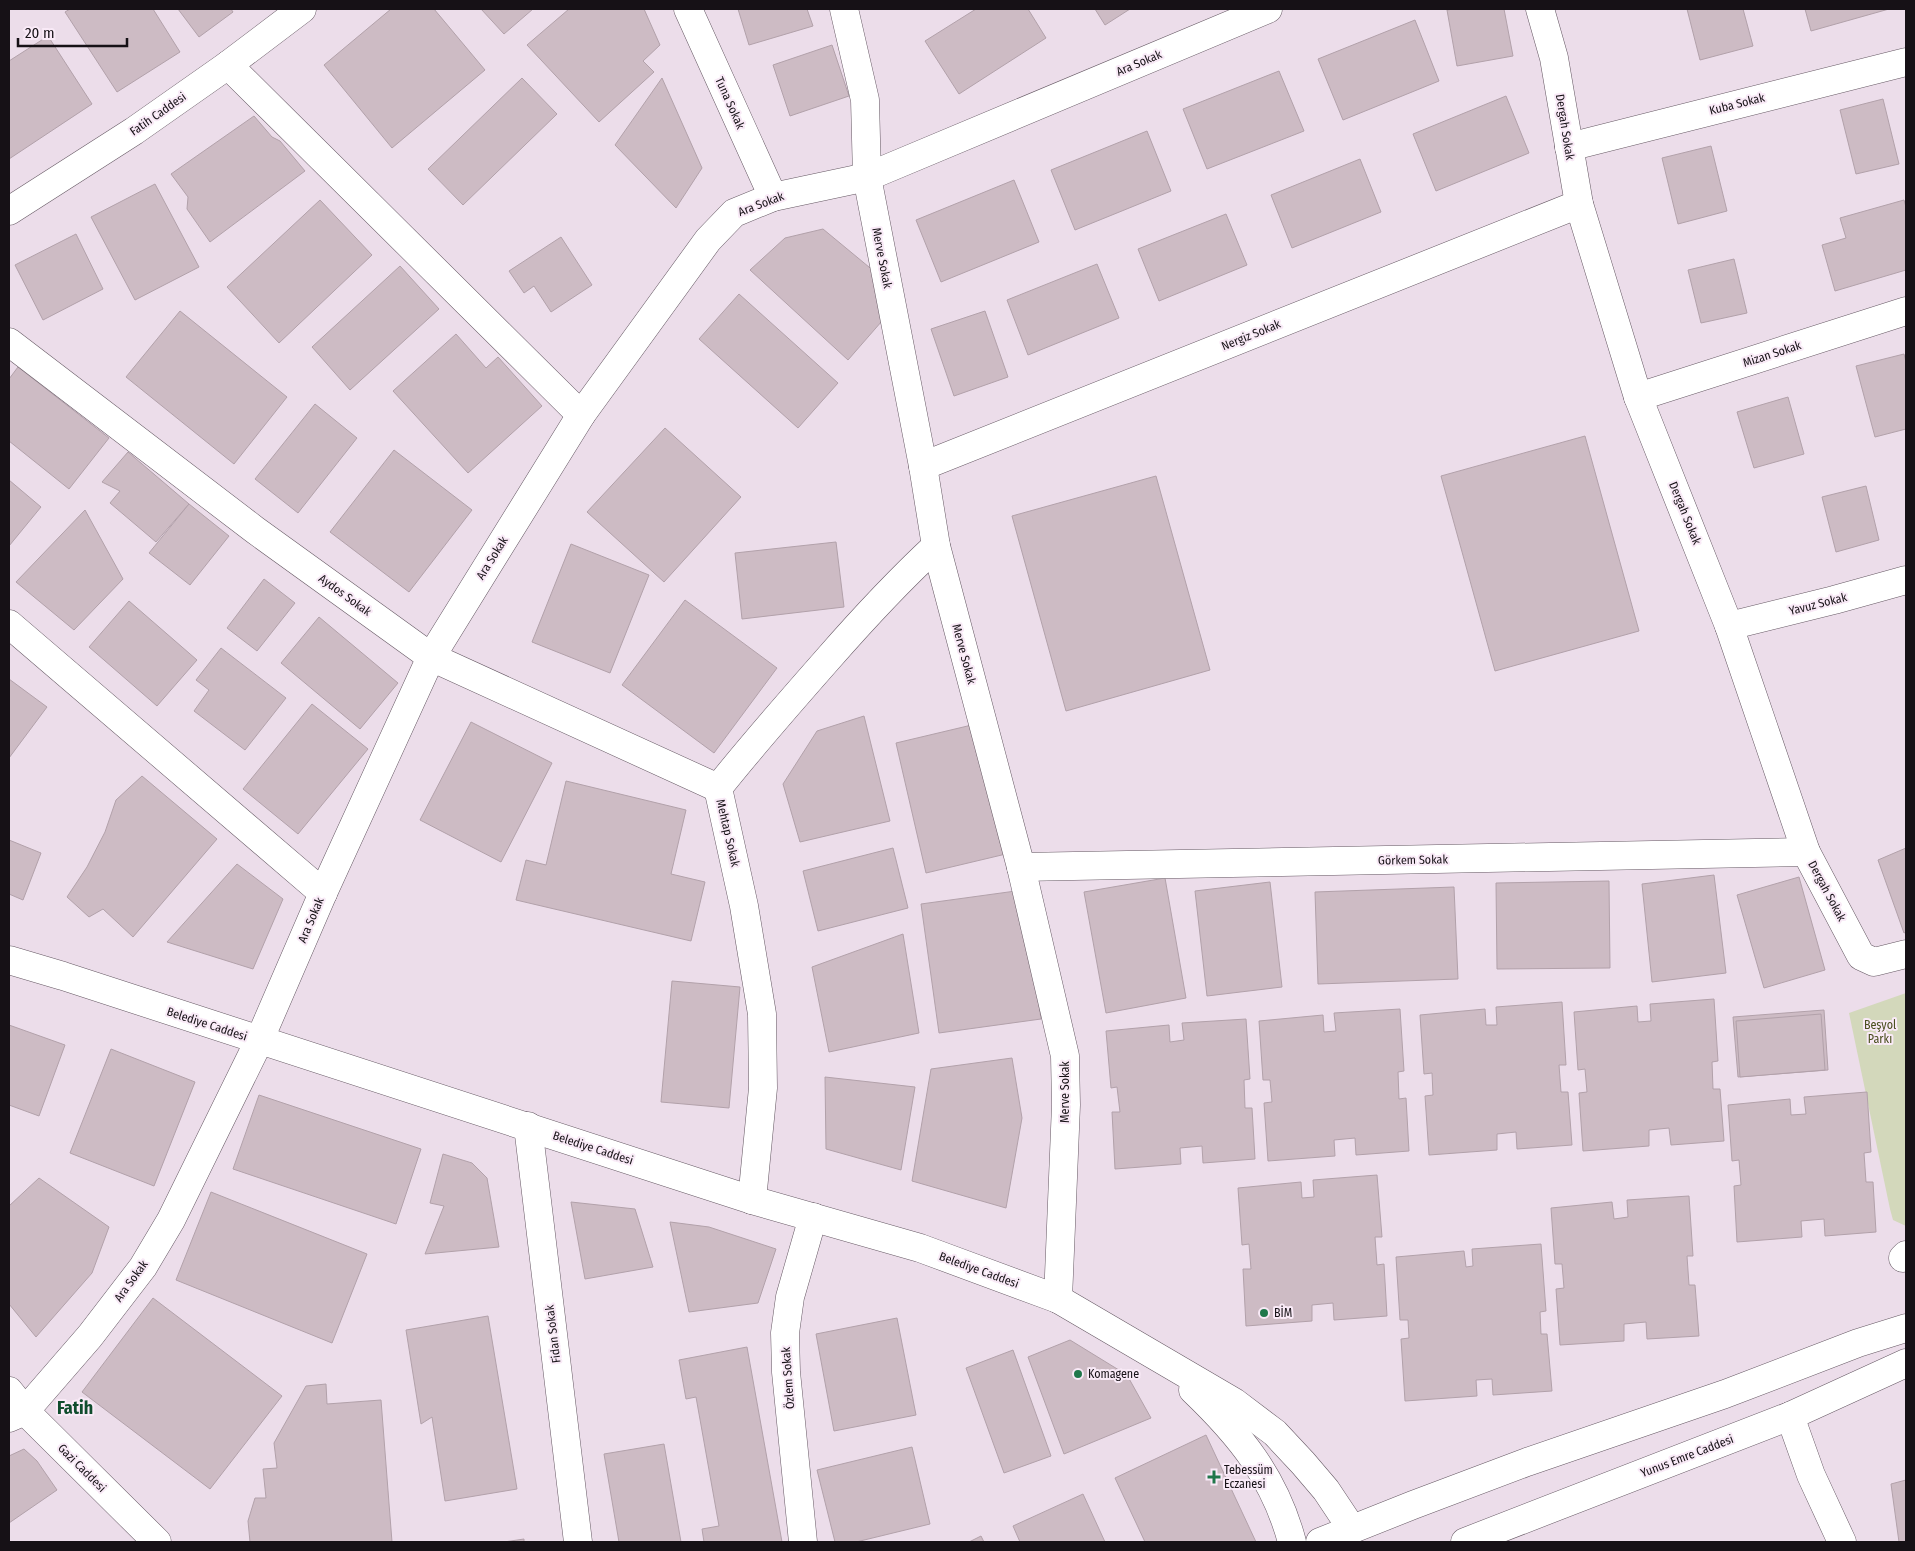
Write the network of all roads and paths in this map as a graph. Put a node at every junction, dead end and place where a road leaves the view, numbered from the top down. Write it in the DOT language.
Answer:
graph roads {
  1 [pos="302,9"];
  2 [pos="688,9"];
  3 [pos="844,9"];
  4 [pos="1268,9"];
  5 [pos="1540,9"];
  6 [pos="1906,62"];
  7 [pos="228,65"];
  8 [pos="1569,147"];
  9 [pos="867,177"];
  10 [pos="773,197"];
  11 [pos="1579,204"];
  12 [pos="9,211"];
  13 [pos="1906,311"];
  14 [pos="9,342"];
  15 [pos="1638,398"];
  16 [pos="581,415"];
  17 [pos="923,466"];
  18 [pos="936,546"];
  19 [pos="1906,580"];
  20 [pos="9,624"];
  21 [pos="1729,626"];
  22 [pos="432,657"];
  23 [pos="718,788"];
  24 [pos="1806,852"];
  25 [pos="1021,867"];
  26 [pos="323,893"];
  27 [pos="1906,954"];
  28 [pos="9,960"];
  29 [pos="259,1041"];
  30 [pos="528,1126"];
  31 [pos="752,1200"];
  32 [pos="812,1217"];
  33 [pos="1058,1299"];
  34 [pos="1906,1328"];
  35 [pos="1165,1363"];
  36 [pos="1906,1363"];
  37 [pos="14,1406"];
  38 [pos="1790,1416"];
  39 [pos="1355,1536"];
  40 [pos="157,1542"];
  41 [pos="578,1542"];
  42 [pos="803,1542"];
  43 [pos="1292,1542"];
  44 [pos="1320,1542"];
  45 [pos="1465,1542"];
  46 [pos="1842,1542"];
  1 -- 7 [label="street, Fatih Caddesi"];
  2 -- 10 [label="street, Tuna Sokak"];
  3 -- 9 [label="street, Merve Sokak"];
  4 -- 9 [label="street, Ara Sokak"];
  5 -- 8 [label="street, Dergah Sokak"];
  6 -- 8 [label="street, Kuba Sokak"];
  7 -- 12 [label="street, Fatih Caddesi"];
  7 -- 16 [label="street"];
  8 -- 11 [label="street, Dergah Sokak"];
  9 -- 10 [label="street, Ara Sokak"];
  9 -- 17 [label="street, Merve Sokak"];
  10 -- 16 [label="street, Ara Sokak"];
  11 -- 15 [label="street, Dergah Sokak"];
  11 -- 17 [label="street, Nergiz Sokak"];
  13 -- 15 [label="street, Mizan Sokak"];
  14 -- 22 [label="street, Aydos Sokak"];
  15 -- 21 [label="street, Dergah Sokak"];
  16 -- 22 [label="street, Ara Sokak"];
  17 -- 18 [label="street, Merve Sokak"];
  18 -- 23 [label="street, Mehtap Sokak"];
  18 -- 25 [label="street, Merve Sokak"];
  19 -- 21 [label="street, Yavuz Sokak"];
  20 -- 26 [label="street"];
  21 -- 24 [label="street, Dergah Sokak"];
  22 -- 23 [label="street, Aydos Sokak"];
  22 -- 26 [label="street, Ara Sokak"];
  23 -- 31 [label="street, Mehtap Sokak"];
  24 -- 25 [label="street, Görkem Sokak"];
  24 -- 27 [label="street, Dergah Sokak"];
  25 -- 33 [label="street, Merve Sokak"];
  26 -- 29 [label="street, Ara Sokak"];
  28 -- 29 [label="street, Belediye Caddesi"];
  29 -- 30 [label="street, Belediye Caddesi"];
  29 -- 37 [label="street, Ara Sokak"];
  30 -- 31 [label="street, Belediye Caddesi"];
  30 -- 41 [label="street, Fidan Sokak"];
  31 -- 32 [label="street, Belediye Caddesi"];
  32 -- 33 [label="street, Belediye Caddesi"];
  32 -- 42 [label="street, Özlem Sokak"];
  33 -- 35 [label="street, Belediye Caddesi"];
  34 -- 39 [label="street"];
  35 -- 39 [label="street, Belediye Caddesi"];
  35 -- 43 [label="street, Belediye Caddesi"];
  36 -- 38 [label="street, Yunus Emre Caddesi"];
  37 -- 40 [label="street, Gazi Caddesi"];
  38 -- 45 [label="street, Yunus Emre Caddesi"];
  38 -- 46 [label="street"];
  39 -- 44 [label="street"];
}
